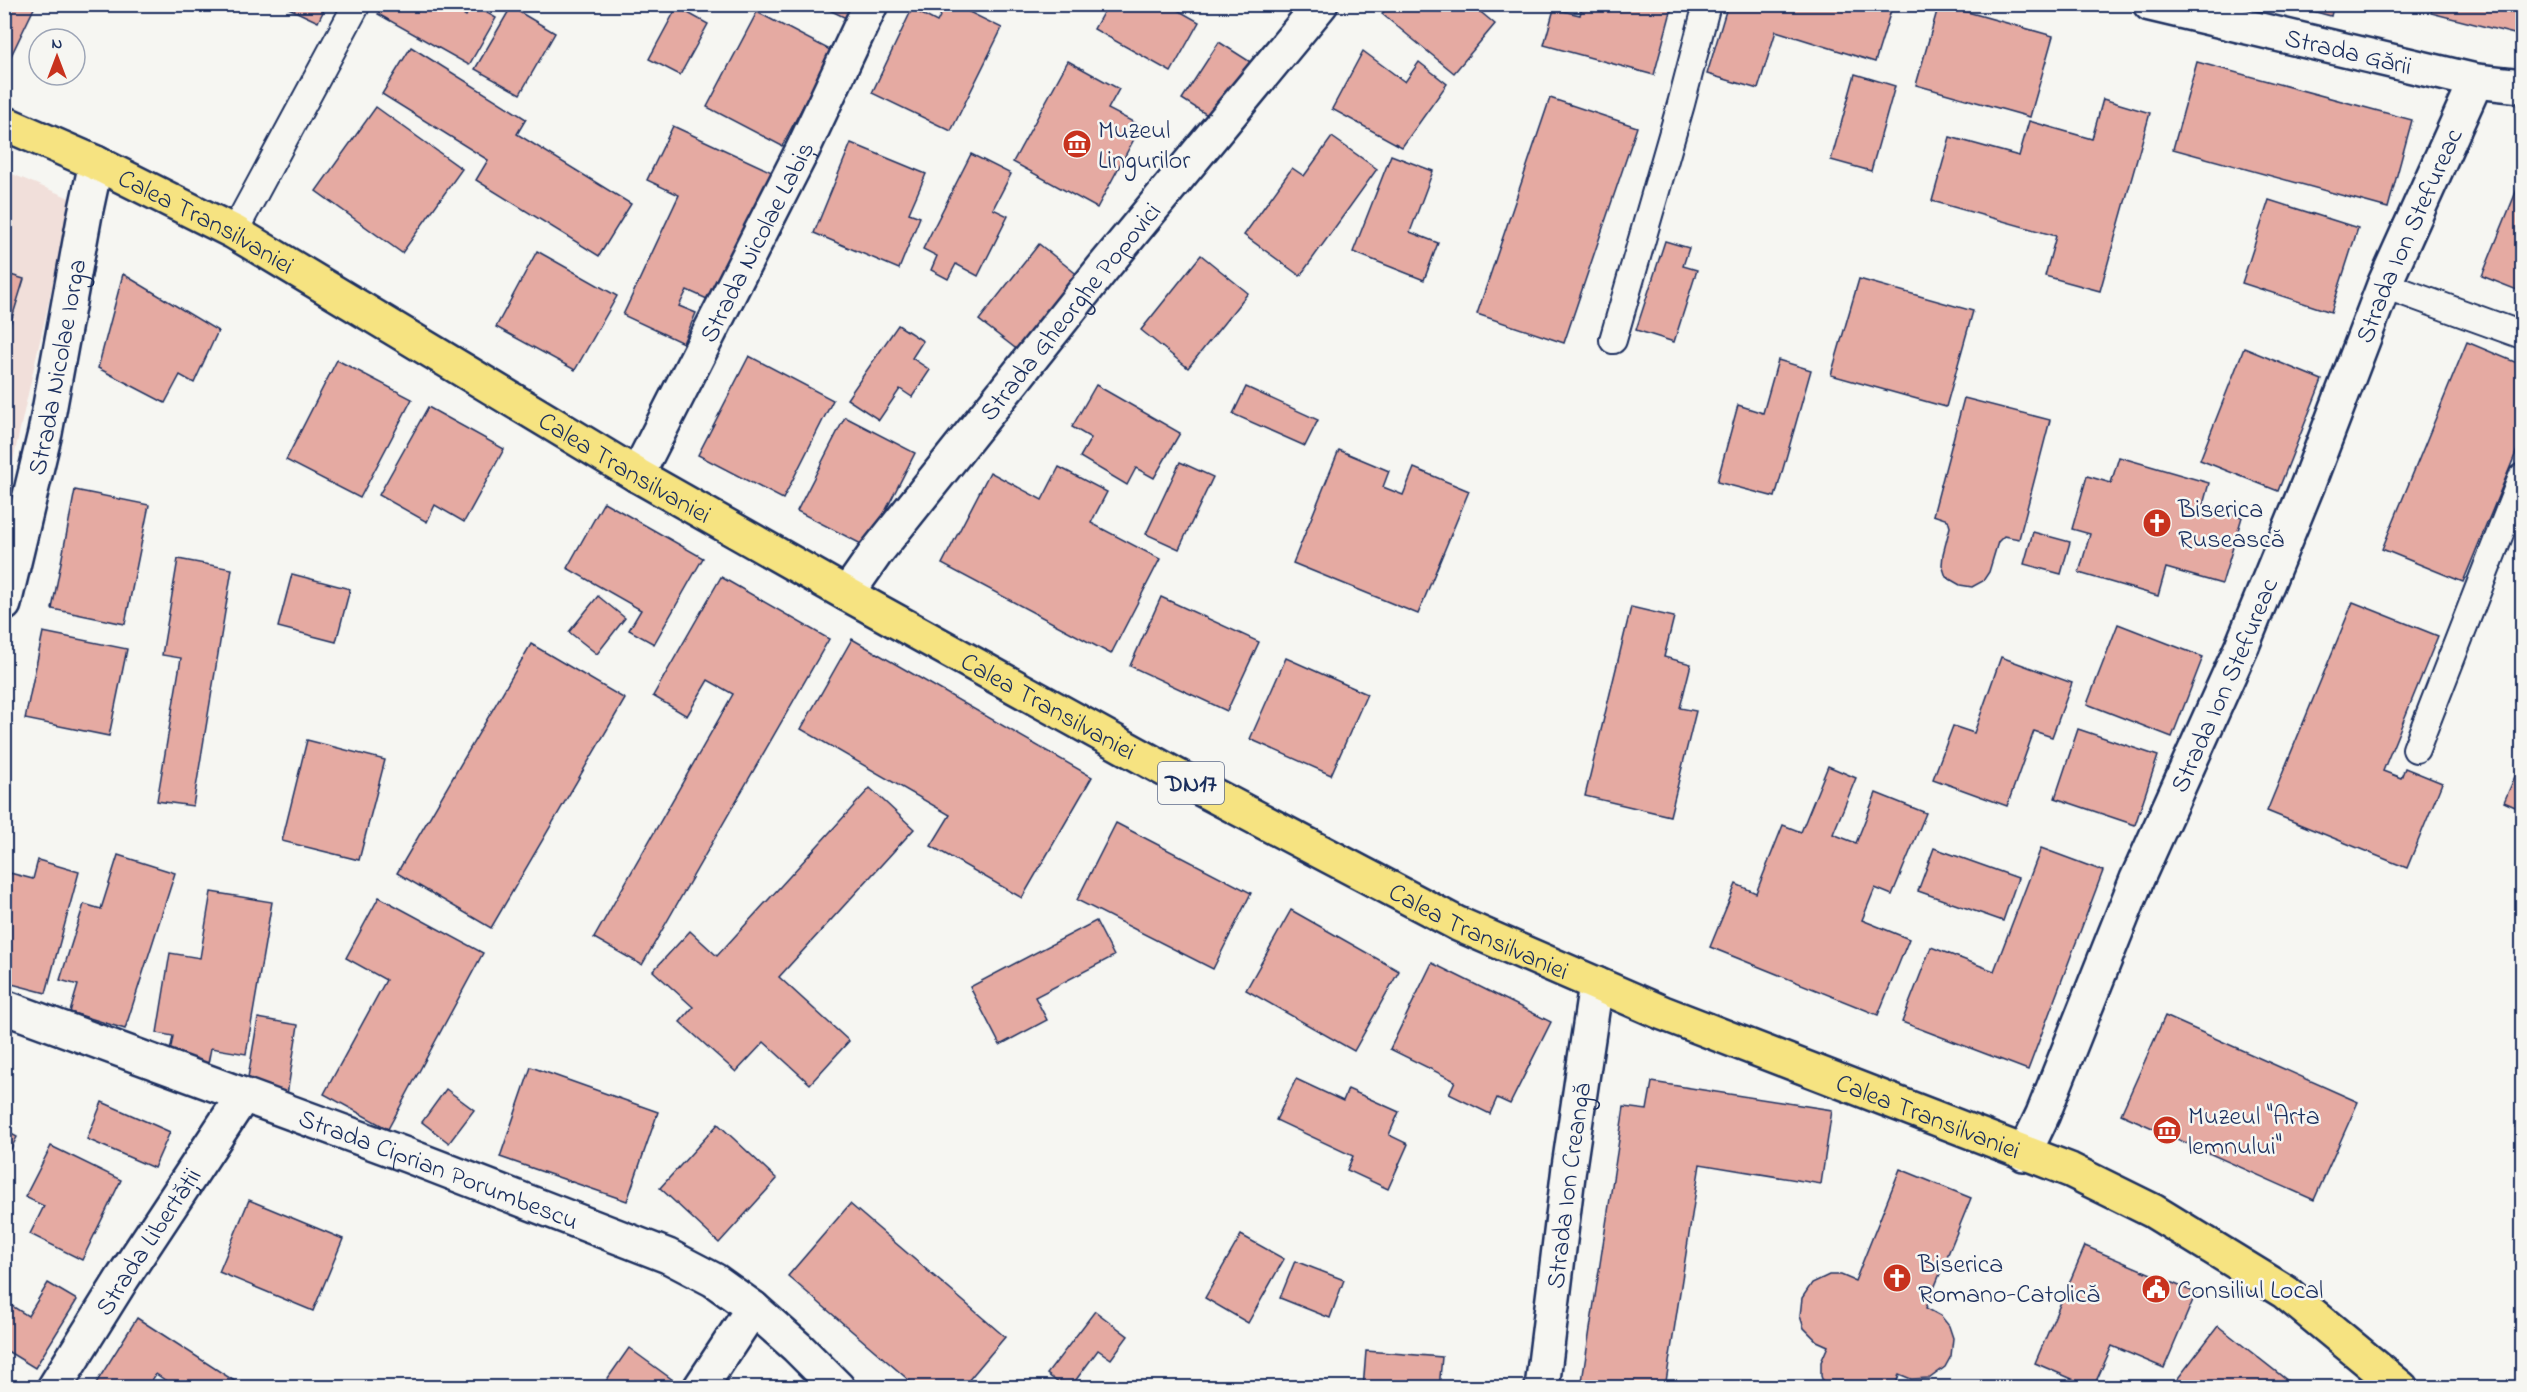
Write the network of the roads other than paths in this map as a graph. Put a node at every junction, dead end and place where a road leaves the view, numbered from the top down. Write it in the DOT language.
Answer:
graph roads {
  1 [pos="357,4"];
  2 [pos="871,4"];
  3 [pos="1321,4"];
  4 [pos="1707,4"];
  5 [pos="2150,4"];
  6 [pos="2476,81"];
  7 [pos="2523,86"];
  8 [pos="4,123"];
  9 [pos="96,163"];
  10 [pos="234,232"];
  11 [pos="2384,285"];
  12 [pos="2523,335"];
  13 [pos="1613,340"];
  14 [pos="637,475"];
  15 [pos="2523,477"];
  16 [pos="847,594"];
  17 [pos="4,604"];
  18 [pos="2416,748"];
  19 [pos="1596,984"];
  20 [pos="4,1007"];
  21 [pos="243,1096"];
  22 [pos="2024,1154"];
  23 [pos="753,1308"];
  24 [pos="54,1388"];
  25 [pos="700,1388"];
  26 [pos="838,1388"];
  27 [pos="1542,1388"];
  28 [pos="2401,1388"];
  1 -- 10 [label="lane"];
  2 -- 14 [label="street, Strada Nicolae Labiș"];
  3 -- 16 [label="street, Strada Gheorghe Popovici"];
  4 -- 13 [label="lane"];
  5 -- 6 [label="street, Strada Gării"];
  6 -- 7 [label="street, Strada Gării"];
  6 -- 11 [label="street, Strada Ion Stefureac"];
  8 -- 9 [label="highway, Calea Transilvaniei / DN17"];
  9 -- 10 [label="highway, Calea Transilvaniei / DN17"];
  9 -- 17 [label="street, Strada Nicolae Iorga"];
  10 -- 14 [label="highway, Calea Transilvaniei / DN17"];
  11 -- 12 [label="lane"];
  11 -- 22 [label="street, Strada Ion Stefureac"];
  14 -- 16 [label="highway, Calea Transilvaniei / DN17"];
  15 -- 18 [label="lane"];
  16 -- 19 [label="highway, Calea Transilvaniei / DN17"];
  19 -- 22 [label="highway, Calea Transilvaniei / DN17"];
  19 -- 27 [label="street, Strada Ion Creangă"];
  20 -- 21 [label="street, Strada Ciprian Porumbescu"];
  21 -- 23 [label="street, Strada Ciprian Porumbescu"];
  21 -- 24 [label="street, Strada Libertății"];
  22 -- 28 [label="highway, Calea Transilvaniei / DN17"];
  23 -- 25 [label="street"];
  23 -- 26 [label="street, Strada Ciprian Porumbescu"];
}
